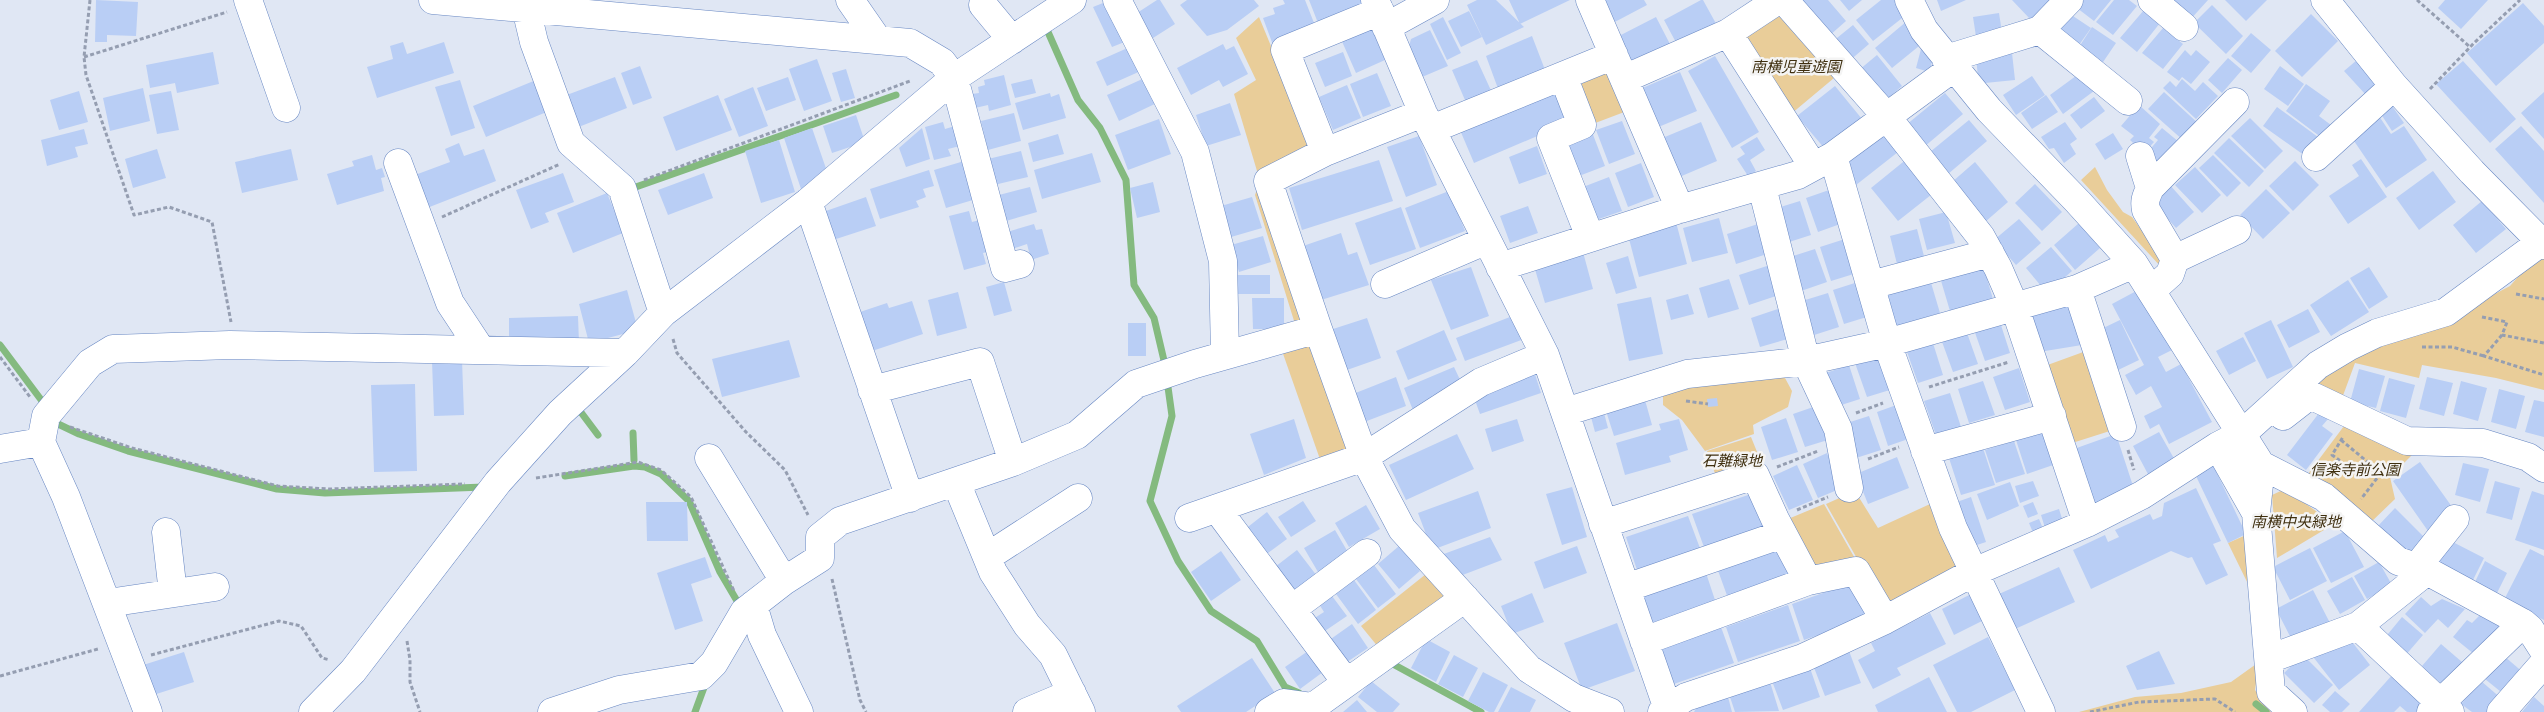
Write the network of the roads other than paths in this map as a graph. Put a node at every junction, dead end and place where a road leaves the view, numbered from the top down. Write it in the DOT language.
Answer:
graph roads {
  1 [pos="433,0"];
  2 [pos="850,0"];
  3 [pos="1072,0"];
  4 [pos="1117,0"];
  5 [pos="1435,0"];
  6 [pos="1590,0"];
  7 [pos="1909,0"];
  8 [pos="2069,0"];
  9 [pos="2152,0"];
  10 [pos="2325,0"];
  11 [pos="1772,2"];
  12 [pos="242,4"];
  13 [pos="525,4"];
  14 [pos="983,5"];
  15 [pos="678,11"];
  16 [pos="1380,13"];
  17 [pos="2184,27"];
  18 [pos="2040,30"];
  19 [pos="1728,33"];
  20 [pos="877,39"];
  21 [pos="1012,40"];
  22 [pos="1614,54"];
  23 [pos="1950,64"];
  24 [pos="948,70"];
  25 [pos="1563,76"];
  26 [pos="1624,79"];
  27 [pos="2389,90"];
  28 [pos="2128,101"];
  29 [pos="2235,102"];
  30 [pos="286,108"];
  31 [pos="1886,116"];
  32 [pos="1427,121"];
  33 [pos="1325,152"];
  34 [pos="2140,156"];
  35 [pos="2316,158"];
  36 [pos="1823,161"];
  37 [pos="398,163"];
  38 [pos="1762,187"];
  39 [pos="2150,188"];
  40 [pos="808,202"];
  41 [pos="1680,209"];
  42 [pos="2237,230"];
  43 [pos="1590,238"];
  44 [pos="1487,240"];
  45 [pos="2540,244"];
  46 [pos="1990,253"];
  47 [pos="2175,258"];
  48 [pos="2134,264"];
  49 [pos="1500,267"];
  50 [pos="1006,268"];
  51 [pos="1385,284"];
  52 [pos="1871,285"];
  53 [pos="2077,289"];
  54 [pos="2152,290"];
  55 [pos="2014,305"];
  56 [pos="664,313"];
  57 [pos="1318,329"];
  58 [pos="1887,343"];
  59 [pos="481,350"];
  60 [pos="626,353"];
  61 [pos="1225,355"];
  62 [pos="1544,355"];
  63 [pos="1806,361"];
  64 [pos="872,390"];
  65 [pos="1565,412"];
  66 [pos="2052,416"];
  67 [pos="2122,427"];
  68 [pos="42,442"];
  69 [pos="1923,445"];
  70 [pos="2218,446"];
  71 [pos="2251,447"];
  72 [pos="0,449"];
  73 [pos="1364,457"];
  74 [pos="709,458"];
  75 [pos="1013,462"];
  76 [pos="2544,468"];
  77 [pos="1848,478"];
  78 [pos="956,482"];
  79 [pos="910,498"];
  80 [pos="1078,498"];
  81 [pos="1216,509"];
  82 [pos="2256,513"];
  83 [pos="1189,518"];
  84 [pos="2455,519"];
  85 [pos="2088,523"];
  86 [pos="1603,524"];
  87 [pos="1779,527"];
  88 [pos="166,532"];
  89 [pos="1367,553"];
  90 [pos="987,557"];
  91 [pos="2422,569"];
  92 [pos="1974,572"];
  93 [pos="784,581"];
  94 [pos="1808,581"];
  95 [pos="215,587"];
  96 [pos="1626,588"];
  97 [pos="173,593"];
  98 [pos="1464,598"];
  99 [pos="108,603"];
  100 [pos="749,609"];
  101 [pos="1292,609"];
  102 [pos="1886,620"];
  103 [pos="2523,623"];
  104 [pos="2358,626"];
  105 [pos="1644,641"];
  106 [pos="2544,651"];
  107 [pos="2269,659"];
  108 [pos="2544,663"];
  109 [pos="1346,682"];
  110 [pos="1076,702"];
  111 [pos="595,705"];
  112 [pos="2440,709"];
  113 [pos="1314,710"];
  114 [pos="1666,711"];
  115 [pos="148,712"];
  116 [pos="313,712"];
  117 [pos="552,712"];
  118 [pos="799,712"];
  119 [pos="1027,712"];
  120 [pos="1269,712"];
  121 [pos="1610,712"];
  122 [pos="2041,712"];
  123 [pos="2293,712"];
  124 [pos="2501,712"];
  1 -- 13 [label="street"];
  2 -- 20 [label="street"];
  3 -- 21 [label="street"];
  4 -- 61 [label="street"];
  5 -- 16 [label="street"];
  6 -- 22 [label="street"];
  7 -- 23 [label="street"];
  8 -- 18 [label="street"];
  9 -- 17 [label="street"];
  10 -- 27 [label="street"];
  11 -- 19 [label="street"];
  11 -- 31 [label="street"];
  12 -- 30 [label="street"];
  13 -- 15 [label="street"];
  13 -- 56 [label="street"];
  14 -- 21 [label="street"];
  15 -- 20 [label="street"];
  16 -- 32 [label="street"];
  16 -- 33 [label="street"];
  18 -- 23 [label="street"];
  18 -- 28 [label="street"];
  19 -- 26 [label="street"];
  19 -- 36 [label="street"];
  20 -- 24 [label="street"];
  21 -- 24 [label="street"];
  22 -- 25 [label="street"];
  22 -- 26 [label="street"];
  23 -- 31 [label="street"];
  23 -- 48 [label="street"];
  24 -- 40 [label="street"];
  24 -- 50 [label="street"];
  25 -- 32 [label="street"];
  25 -- 43 [label="street"];
  26 -- 41 [label="street"];
  27 -- 35 [label="street"];
  27 -- 45 [label="street"];
  29 -- 39 [label="street"];
  31 -- 36 [label="street"];
  31 -- 46 [label="street"];
  32 -- 33 [label="street"];
  32 -- 44 [label="street"];
  33 -- 57 [label="street"];
  34 -- 39 [label="street"];
  36 -- 38 [label="street"];
  36 -- 52 [label="street"];
  37 -- 59 [label="street"];
  38 -- 41 [label="street"];
  38 -- 63 [label="street"];
  39 -- 47 [label="street"];
  40 -- 56 [label="street"];
  40 -- 64 [label="street"];
  41 -- 43 [label="street"];
  42 -- 47 [label="street"];
  43 -- 49 [label="street"];
  44 -- 49 [label="street"];
  44 -- 51 [label="street"];
  45 -- 71 [label="street"];
  46 -- 52 [label="street"];
  46 -- 55 [label="street"];
  47 -- 54 [label="street"];
  48 -- 53 [label="street"];
  48 -- 54 [label="street"];
  49 -- 62 [label="street"];
  52 -- 58 [label="street"];
  53 -- 55 [label="street"];
  53 -- 67 [label="street"];
  54 -- 71 [label="street"];
  55 -- 58 [label="street"];
  55 -- 66 [label="street"];
  56 -- 60 [label="street"];
  57 -- 61 [label="street"];
  57 -- 73 [label="street"];
  58 -- 63 [label="street"];
  58 -- 69 [label="street"];
  59 -- 60 [label="street"];
  59 -- 68 [label="street"];
  60 -- 116 [label="street"];
  61 -- 75 [label="street"];
  62 -- 65 [label="street"];
  62 -- 73 [label="street"];
  63 -- 65 [label="street"];
  63 -- 77 [label="street"];
  64 -- 75 [label="street"];
  64 -- 79 [label="street"];
  65 -- 86 [label="street"];
  66 -- 69 [label="street"];
  66 -- 85 [label="street"];
  68 -- 72 [label="street"];
  68 -- 99 [label="street"];
  69 -- 92 [label="street"];
  70 -- 71 [label="street"];
  70 -- 82 [label="street"];
  70 -- 85 [label="street"];
  71 -- 76 [label="street"];
  71 -- 82 [label="street"];
  71 -- 91 [label="street"];
  73 -- 81 [label="street"];
  73 -- 98 [label="street"];
  74 -- 93 [label="street"];
  75 -- 78 [label="street"];
  78 -- 79 [label="street"];
  78 -- 90 [label="street"];
  79 -- 93 [label="street"];
  80 -- 90 [label="street"];
  81 -- 83 [label="street"];
  81 -- 101 [label="street"];
  82 -- 107 [label="street"];
  84 -- 91 [label="street"];
  85 -- 92 [label="street"];
  86 -- 87 [label="street"];
  86 -- 96 [label="street"];
  87 -- 94 [label="street"];
  87 -- 96 [label="street"];
  88 -- 97 [label="street"];
  89 -- 101 [label="street"];
  90 -- 110 [label="street"];
  91 -- 103 [label="street"];
  91 -- 104 [label="street"];
  92 -- 102 [label="street"];
  92 -- 122 [label="street"];
  93 -- 100 [label="street"];
  94 -- 102 [label="street"];
  94 -- 105 [label="street"];
  95 -- 97 [label="street"];
  96 -- 105 [label="street"];
  97 -- 99 [label="street"];
  98 -- 109 [label="street"];
  98 -- 121 [label="street"];
  99 -- 115 [label="street"];
  100 -- 111 [label="street"];
  100 -- 118 [label="street"];
  101 -- 109 [label="street"];
  102 -- 114 [label="street"];
  103 -- 106 [label="street"];
  103 -- 112 [label="street"];
  104 -- 107 [label="street"];
  104 -- 112 [label="street"];
  105 -- 114 [label="street"];
  107 -- 123 [label="street"];
  108 -- 124 [label="street"];
  109 -- 113 [label="street"];
  110 -- 119 [label="street"];
  111 -- 117 [label="street"];
  113 -- 120 [label="street"];
}
